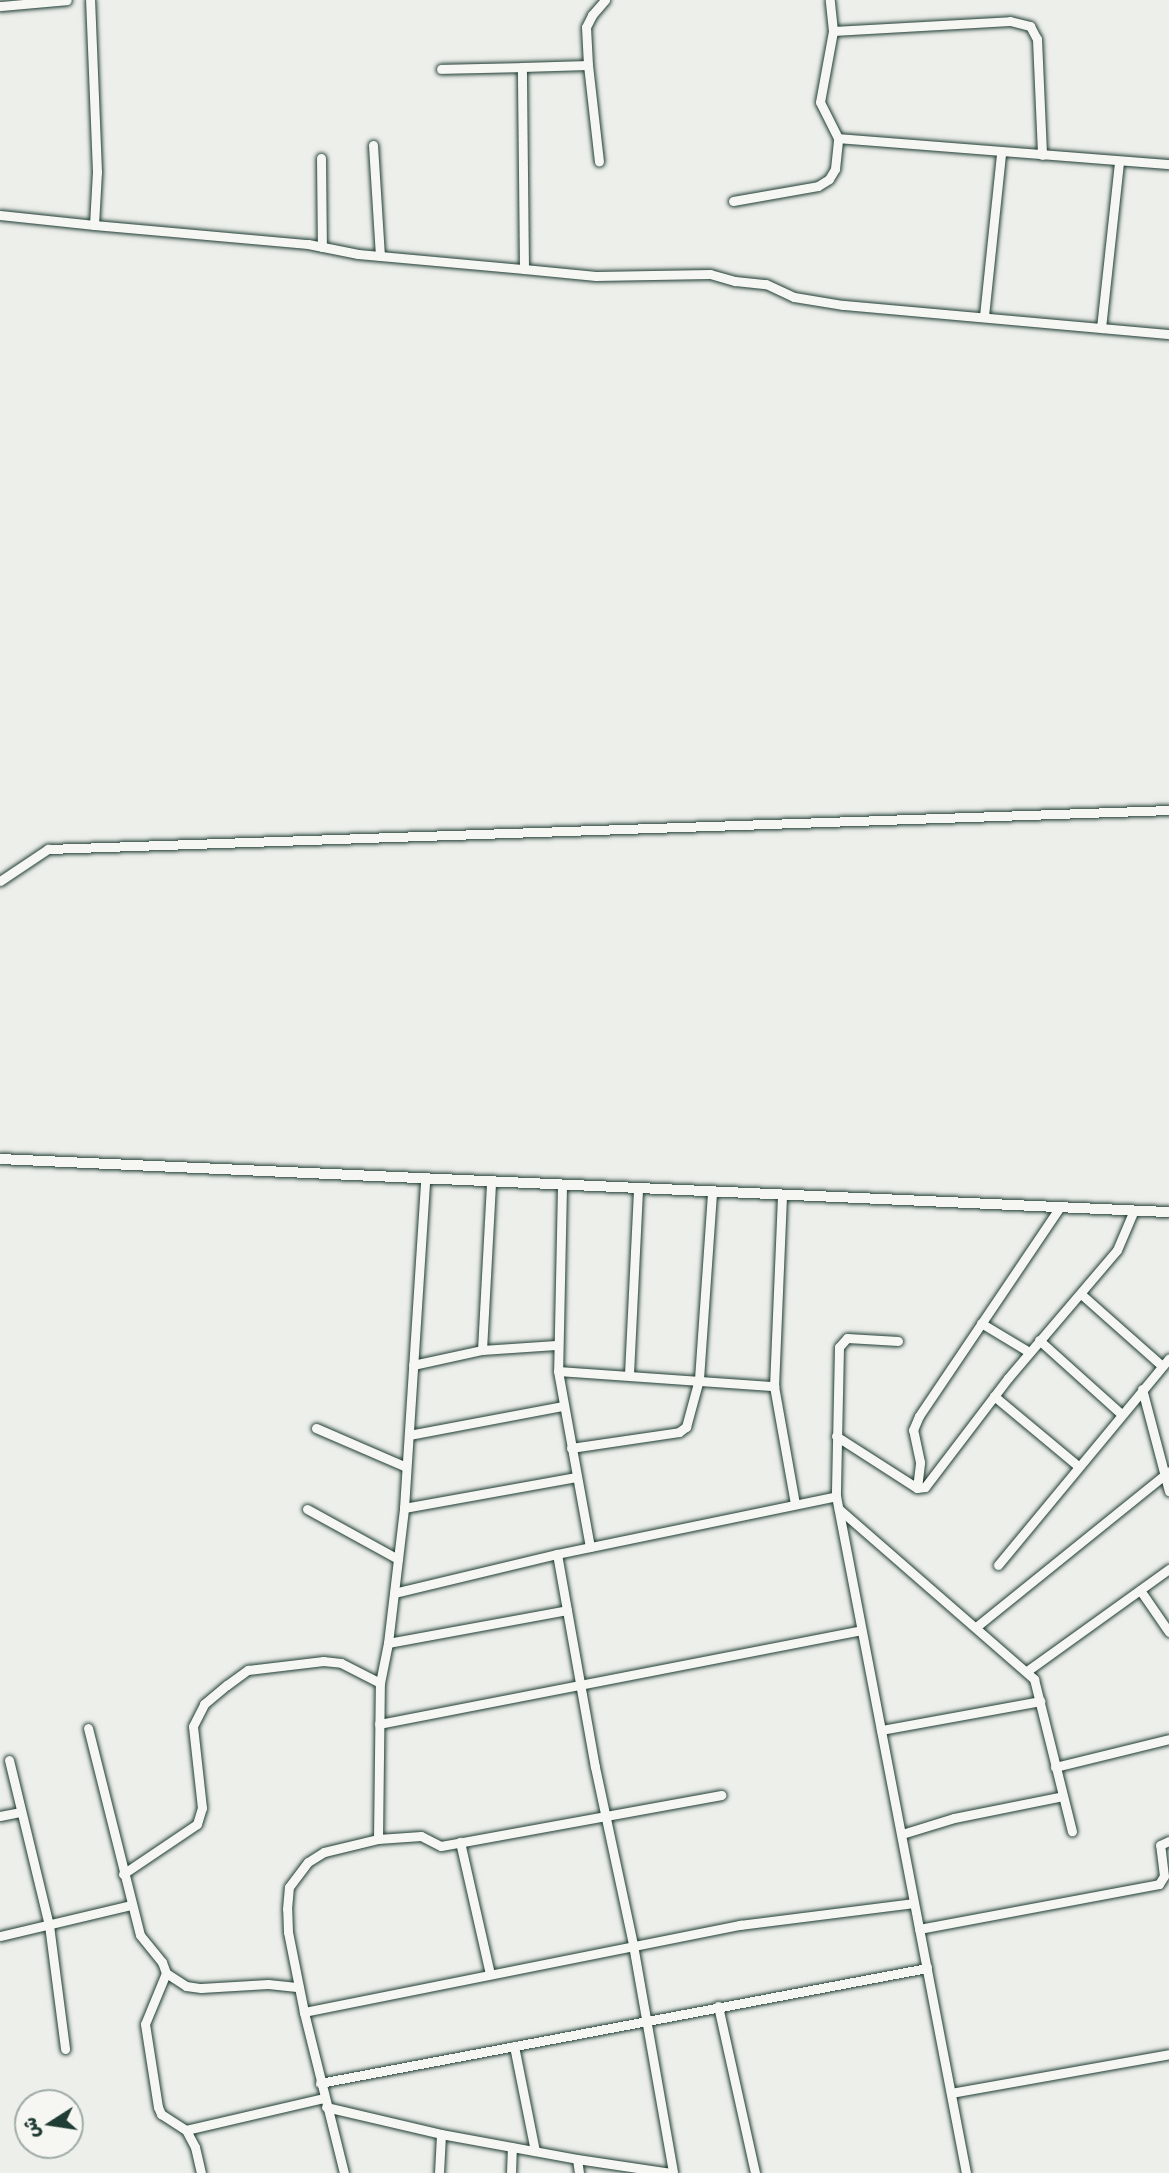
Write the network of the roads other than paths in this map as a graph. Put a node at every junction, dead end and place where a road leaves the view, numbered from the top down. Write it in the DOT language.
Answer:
graph roads {
  1 [pos="66,0"];
  2 [pos="90,0"];
  3 [pos="606,0"];
  4 [pos="830,0"];
  5 [pos="0,6"];
  6 [pos="833,31"];
  7 [pos="588,65"];
  8 [pos="522,67"];
  9 [pos="441,69"];
  10 [pos="838,138"];
  11 [pos="373,145"];
  12 [pos="1001,153"];
  13 [pos="1042,155"];
  14 [pos="321,158"];
  15 [pos="599,161"];
  16 [pos="1119,162"];
  17 [pos="1169,164"];
  18 [pos="733,201"];
  19 [pos="0,215"];
  20 [pos="94,225"];
  21 [pos="322,247"];
  22 [pos="380,256"];
  23 [pos="524,269"];
  24 [pos="984,316"];
  25 [pos="1101,328"];
  26 [pos="1169,334"];
  27 [pos="1169,810"];
  28 [pos="0,881"];
  29 [pos="0,1159"];
  30 [pos="425,1180"];
  31 [pos="491,1182"];
  32 [pos="562,1186"];
  33 [pos="638,1189"];
  34 [pos="712,1192"];
  35 [pos="782,1196"];
  36 [pos="1060,1207"];
  37 [pos="1134,1210"];
  38 [pos="1169,1212"];
  39 [pos="1081,1294"];
  40 [pos="981,1323"];
  41 [pos="1039,1340"];
  42 [pos="898,1341"];
  43 [pos="556,1345"];
  44 [pos="482,1350"];
  45 [pos="1028,1352"];
  46 [pos="1169,1358"];
  47 [pos="413,1365"];
  48 [pos="1162,1366"];
  49 [pos="558,1371"];
  50 [pos="629,1374"];
  51 [pos="699,1379"];
  52 [pos="774,1386"];
  53 [pos="1142,1389"];
  54 [pos="994,1396"];
  55 [pos="563,1406"];
  56 [pos="1120,1413"];
  57 [pos="316,1428"];
  58 [pos="409,1435"];
  59 [pos="836,1436"];
  60 [pos="571,1448"];
  61 [pos="1078,1466"];
  62 [pos="406,1467"];
  63 [pos="1167,1473"];
  64 [pos="576,1477"];
  65 [pos="917,1488"];
  66 [pos="1169,1491"];
  67 [pos="836,1496"];
  68 [pos="795,1504"];
  69 [pos="404,1508"];
  70 [pos="839,1508"];
  71 [pos="307,1509"];
  72 [pos="590,1547"];
  73 [pos="558,1554"];
  74 [pos="398,1559"];
  75 [pos="999,1565"];
  76 [pos="1169,1569"];
  77 [pos="1140,1590"];
  78 [pos="394,1593"];
  79 [pos="567,1610"];
  80 [pos="976,1627"];
  81 [pos="862,1630"];
  82 [pos="1169,1632"];
  83 [pos="388,1643"];
  84 [pos="1027,1671"];
  85 [pos="380,1684"];
  86 [pos="580,1686"];
  87 [pos="1040,1702"];
  88 [pos="379,1724"];
  89 [pos="88,1728"];
  90 [pos="881,1730"];
  91 [pos="1169,1739"];
  92 [pos="9,1760"];
  93 [pos="1055,1767"];
  94 [pos="721,1795"];
  95 [pos="1062,1796"];
  96 [pos="20,1812"];
  97 [pos="605,1815"];
  98 [pos="0,1816"];
  99 [pos="1072,1832"];
  100 [pos="902,1834"];
  101 [pos="378,1839"];
  102 [pos="1169,1841"];
  103 [pos="460,1842"];
  104 [pos="123,1874"];
  105 [pos="914,1903"];
  106 [pos="131,1905"];
  107 [pos="49,1925"];
  108 [pos="919,1929"];
  109 [pos="0,1936"];
  110 [pos="633,1945"];
  111 [pos="926,1968"];
  112 [pos="166,1973"];
  113 [pos="490,1974"];
  114 [pos="299,1987"];
  115 [pos="718,2006"];
  116 [pos="304,2012"];
  117 [pos="647,2019"];
  118 [pos="514,2046"];
  119 [pos="65,2049"];
  120 [pos="1169,2054"];
  121 [pos="320,2083"];
  122 [pos="951,2093"];
  123 [pos="325,2103"];
  124 [pos="186,2130"];
  125 [pos="441,2134"];
  126 [pos="512,2147"];
  127 [pos="535,2151"];
  128 [pos="577,2159"];
  129 [pos="201,2173"];
  130 [pos="344,2173"];
  131 [pos="439,2173"];
  132 [pos="511,2173"];
  133 [pos="579,2173"];
  134 [pos="672,2173"];
  135 [pos="755,2173"];
  136 [pos="966,2173"];
  1 -- 5 [label="street"];
  2 -- 20 [label="street"];
  3 -- 7 [label="street"];
  4 -- 6 [label="street"];
  6 -- 10 [label="street"];
  6 -- 13 [label="street"];
  7 -- 8 [label="street"];
  7 -- 15 [label="street"];
  8 -- 9 [label="street"];
  8 -- 23 [label="street"];
  10 -- 12 [label="street"];
  10 -- 18 [label="street"];
  11 -- 22 [label="street"];
  12 -- 13 [label="street"];
  12 -- 24 [label="street"];
  13 -- 16 [label="street"];
  14 -- 21 [label="street"];
  16 -- 17 [label="street"];
  16 -- 25 [label="street"];
  19 -- 20 [label="street"];
  20 -- 21 [label="street"];
  21 -- 22 [label="street"];
  22 -- 23 [label="street"];
  23 -- 24 [label="street"];
  24 -- 25 [label="street"];
  25 -- 26 [label="street"];
  27 -- 28 [label="street"];
  29 -- 30 [label="street"];
  30 -- 31 [label="street"];
  30 -- 47 [label="street"];
  31 -- 32 [label="street"];
  31 -- 44 [label="street"];
  32 -- 33 [label="street"];
  32 -- 43 [label="street"];
  33 -- 34 [label="street"];
  33 -- 50 [label="street"];
  34 -- 35 [label="street"];
  34 -- 51 [label="street"];
  35 -- 36 [label="street"];
  35 -- 52 [label="street"];
  36 -- 37 [label="street"];
  36 -- 40 [label="street"];
  37 -- 38 [label="street"];
  37 -- 39 [label="street"];
  39 -- 41 [label="street"];
  39 -- 48 [label="street"];
  40 -- 45 [label="street"];
  40 -- 65 [label="street"];
  41 -- 45 [label="street"];
  41 -- 56 [label="street"];
  42 -- 59 [label="street"];
  43 -- 44 [label="street"];
  43 -- 49 [label="street"];
  44 -- 47 [label="street"];
  45 -- 54 [label="street"];
  46 -- 48 [label="street"];
  47 -- 58 [label="street"];
  48 -- 53 [label="street"];
  49 -- 50 [label="street"];
  49 -- 55 [label="street"];
  50 -- 51 [label="street"];
  51 -- 52 [label="street"];
  51 -- 60 [label="street"];
  52 -- 68 [label="street"];
  53 -- 56 [label="street"];
  53 -- 63 [label="street"];
  54 -- 61 [label="street"];
  54 -- 65 [label="street"];
  55 -- 58 [label="street"];
  55 -- 60 [label="street"];
  56 -- 61 [label="street"];
  57 -- 62 [label="street"];
  58 -- 62 [label="street"];
  59 -- 65 [label="street"];
  59 -- 67 [label="street"];
  60 -- 64 [label="street"];
  61 -- 75 [label="street"];
  62 -- 69 [label="street"];
  63 -- 66 [label="street"];
  63 -- 80 [label="street"];
  64 -- 69 [label="street"];
  64 -- 72 [label="street"];
  67 -- 68 [label="street"];
  67 -- 70 [label="street"];
  68 -- 72 [label="street"];
  69 -- 74 [label="street"];
  70 -- 80 [label="street"];
  70 -- 81 [label="street"];
  71 -- 74 [label="street"];
  72 -- 73 [label="street"];
  73 -- 78 [label="street"];
  73 -- 79 [label="street"];
  74 -- 78 [label="street"];
  76 -- 77 [label="street"];
  77 -- 82 [label="street"];
  77 -- 84 [label="street"];
  78 -- 83 [label="street"];
  79 -- 83 [label="street"];
  79 -- 86 [label="street"];
  80 -- 84 [label="street"];
  81 -- 86 [label="street"];
  81 -- 90 [label="street"];
  83 -- 85 [label="street"];
  84 -- 87 [label="street"];
  85 -- 88 [label="street"];
  85 -- 104 [label="street"];
  86 -- 88 [label="street"];
  86 -- 97 [label="street"];
  87 -- 90 [label="street"];
  87 -- 93 [label="street"];
  88 -- 101 [label="street"];
  89 -- 104 [label="street"];
  90 -- 100 [label="street"];
  91 -- 93 [label="street"];
  92 -- 96 [label="street"];
  93 -- 95 [label="street"];
  94 -- 97 [label="street"];
  95 -- 99 [label="street"];
  95 -- 100 [label="street"];
  96 -- 98 [label="street"];
  96 -- 107 [label="street"];
  97 -- 103 [label="street"];
  97 -- 110 [label="street"];
  100 -- 105 [label="street"];
  101 -- 103 [label="street"];
  101 -- 114 [label="street"];
  102 -- 108 [label="street"];
  103 -- 113 [label="street"];
  104 -- 106 [label="street"];
  105 -- 108 [label="street"];
  105 -- 110 [label="street"];
  106 -- 107 [label="street"];
  106 -- 112 [label="street"];
  107 -- 109 [label="street"];
  107 -- 119 [label="street"];
  108 -- 111 [label="street"];
  110 -- 113 [label="street"];
  110 -- 117 [label="street"];
  111 -- 115 [label="street"];
  111 -- 122 [label="street"];
  112 -- 114 [label="street"];
  112 -- 124 [label="street"];
  113 -- 116 [label="street"];
  114 -- 116 [label="street"];
  115 -- 117 [label="street"];
  115 -- 135 [label="street"];
  116 -- 121 [label="street"];
  117 -- 118 [label="street"];
  117 -- 134 [label="street"];
  118 -- 121 [label="street"];
  118 -- 127 [label="street"];
  120 -- 122 [label="street"];
  121 -- 123 [label="street"];
  122 -- 136 [label="street"];
  123 -- 124 [label="street"];
  123 -- 125 [label="street"];
  123 -- 130 [label="street"];
  124 -- 129 [label="street"];
  125 -- 126 [label="street"];
  125 -- 131 [label="street"];
  126 -- 127 [label="street"];
  126 -- 132 [label="street"];
  127 -- 128 [label="street"];
  128 -- 133 [label="street"];
  128 -- 134 [label="street"];
}
